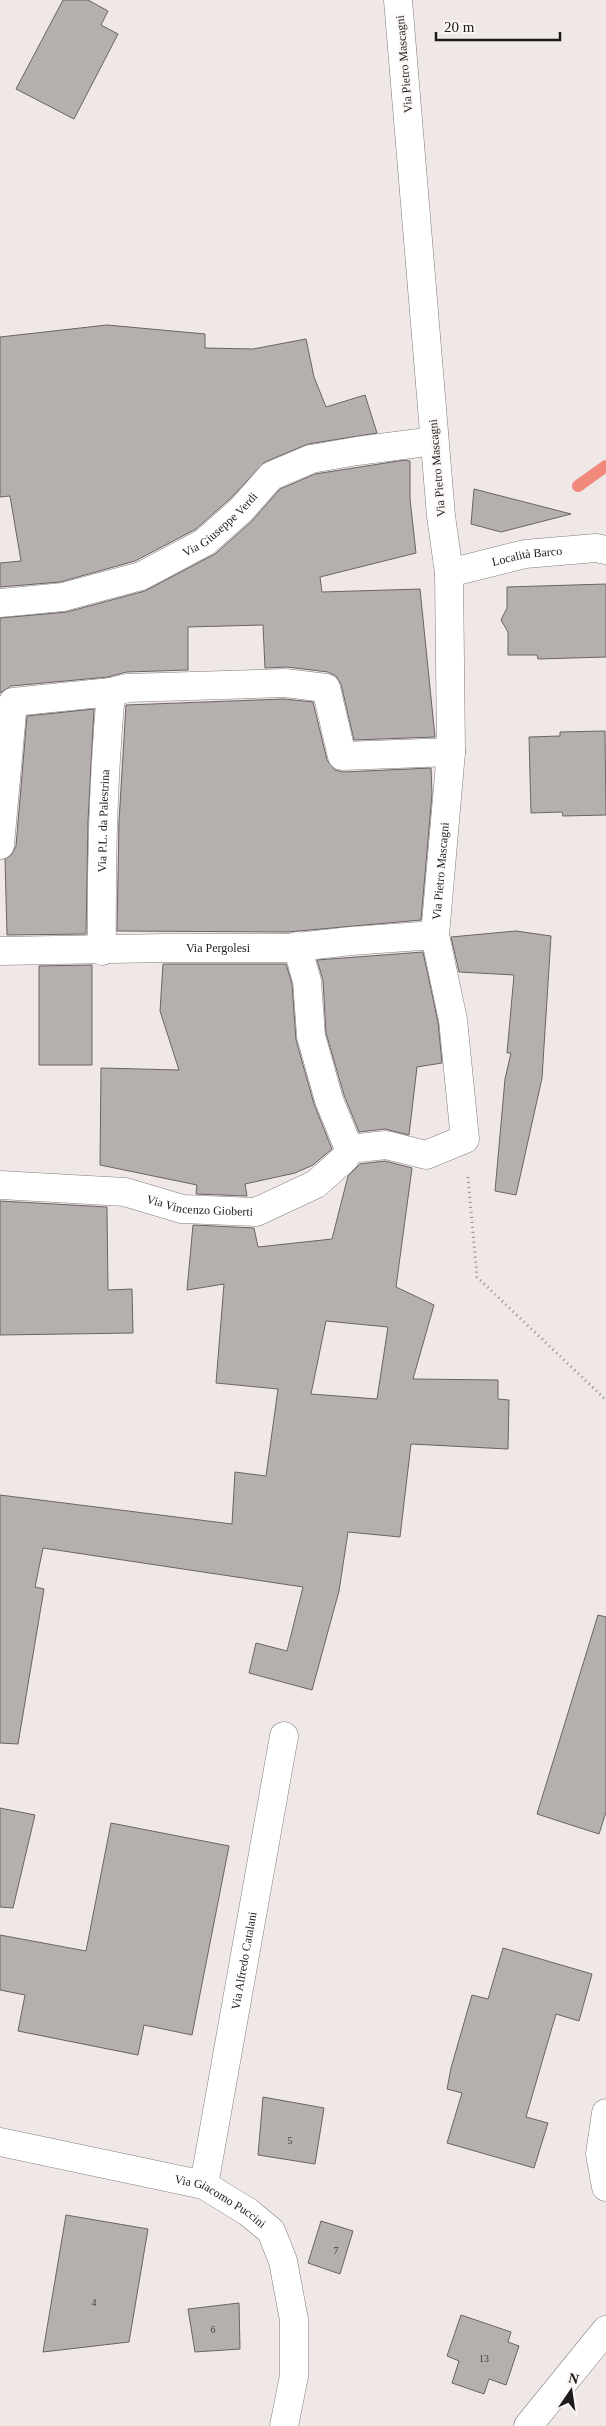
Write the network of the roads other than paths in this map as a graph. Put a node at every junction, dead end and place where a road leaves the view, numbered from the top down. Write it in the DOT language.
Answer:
graph roads {
  1 [pos="398,0"];
  2 [pos="434,441"];
  3 [pos="606,550"];
  4 [pos="449,572"];
  5 [pos="0,603"];
  6 [pos="111,692"];
  7 [pos="451,752"];
  8 [pos="0,845"];
  9 [pos="435,936"];
  10 [pos="297,946"];
  11 [pos="102,951"];
  12 [pos="0,952"];
  13 [pos="349,1149"];
  14 [pos="0,1185"];
  15 [pos="284,1736"];
  16 [pos="606,2113"];
  17 [pos="0,2142"];
  18 [pos="204,2185"];
  19 [pos="606,2186"];
  20 [pos="606,2330"];
  21 [pos="284,2426"];
  22 [pos="528,2426"];
  1 -- 2 [label="street, Via Pietro Mascagni"];
  2 -- 4 [label="street, Via Pietro Mascagni"];
  2 -- 5 [label="street, Via Giuseppe Verdi"];
  3 -- 4 [label="street, Località Barco"];
  4 -- 7 [label="street, Via Pietro Mascagni"];
  6 -- 7 [label="street"];
  6 -- 8 [label="street"];
  6 -- 11 [label="street, Via P.L. da Palestrina"];
  7 -- 9 [label="street, Via Pietro Mascagni"];
  9 -- 10 [label="street, Via Pergolesi"];
  9 -- 13 [label="street, Via Pietro Mascagni"];
  10 -- 11 [label="street, Via Pergolesi"];
  10 -- 13 [label="street"];
  11 -- 12 [label="street, Via Pergolesi"];
  13 -- 14 [label="street, Via Vincenzo Gioberti"];
  15 -- 18 [label="street, Via Alfredo Catalani"];
  16 -- 19 [label="street"];
  17 -- 18 [label="street, Via Giacomo Puccini"];
  18 -- 21 [label="street, Via Giacomo Puccini"];
  20 -- 22 [label="street"];
}
